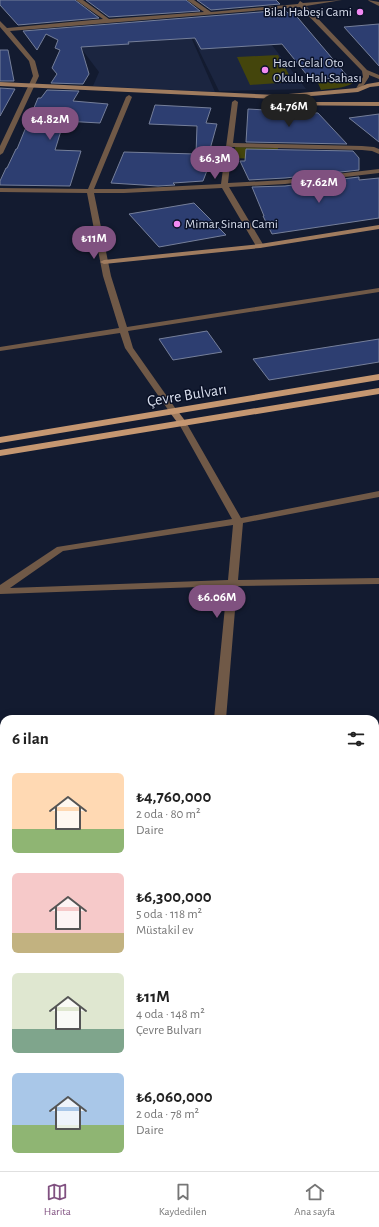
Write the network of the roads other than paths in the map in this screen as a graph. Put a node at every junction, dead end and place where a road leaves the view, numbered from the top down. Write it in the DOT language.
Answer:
graph roads {
  1 [pos="79,0"];
  2 [pos="190,0"];
  3 [pos="295,0"];
  4 [pos="340,0"];
  5 [pos="371,0"];
  6 [pos="379,4"];
  7 [pos="304,5"];
  8 [pos="209,13"];
  9 [pos="107,20"];
  10 [pos="0,23"];
  11 [pos="6,30"];
  12 [pos="365,71"];
  13 [pos="379,78"];
  14 [pos="0,84"];
  15 [pos="379,84"];
  16 [pos="33,86"];
  17 [pos="0,90"];
  18 [pos="358,90"];
  19 [pos="29,92"];
  20 [pos="129,96"];
  21 [pos="235,102"];
  22 [pos="379,104"];
  23 [pos="229,145"];
  24 [pos="379,152"];
  25 [pos="0,153"];
  26 [pos="379,171"];
  27 [pos="224,185"];
  28 [pos="0,190"];
  29 [pos="90,191"];
  30 [pos="379,228"];
  31 [pos="260,246"];
  32 [pos="104,262"];
  33 [pos="379,290"];
  34 [pos="124,330"];
  35 [pos="0,349"];
  36 [pos="379,377"];
  37 [pos="379,391"];
  38 [pos="174,412"];
  39 [pos="183,424"];
  40 [pos="0,440"];
  41 [pos="0,453"];
  42 [pos="379,494"];
  43 [pos="238,521"];
  44 [pos="379,581"];
  45 [pos="231,583"];
  46 [pos="0,590"];
  47 [pos="220,715"];
  1 -- 9 [label="street"];
  2 -- 8 [label="street"];
  3 -- 7 [label="street"];
  4 -- 7 [label="street"];
  5 -- 6 [label="street"];
  7 -- 8 [label="street"];
  7 -- 12 [label="street"];
  8 -- 9 [label="street"];
  9 -- 11 [label="street"];
  10 -- 11 [label="street"];
  11 -- 16 [label="street"];
  12 -- 13 [label="street"];
  12 -- 18 [label="street"];
  14 -- 16 [label="main road"];
  15 -- 18 [label="main road"];
  16 -- 18 [label="main road"];
  16 -- 19 [label="street"];
  17 -- 19 [label="main road"];
  18 -- 22 [label="main road"];
  19 -- 20 [label="main road"];
  19 -- 25 [label="street"];
  20 -- 21 [label="main road"];
  20 -- 29 [label="street"];
  21 -- 22 [label="main road"];
  21 -- 23 [label="street"];
  23 -- 24 [label="street"];
  23 -- 27 [label="street"];
  26 -- 27 [label="street"];
  27 -- 29 [label="street"];
  27 -- 31 [label="street"];
  28 -- 29 [label="street"];
  29 -- 32 [label="street"];
  30 -- 31 [label="main road"];
  31 -- 32 [label="main road"];
  32 -- 34 [label="street"];
  33 -- 34 [label="street"];
  34 -- 35 [label="street"];
  34 -- 38 [label="street"];
  36 -- 38 [label="main road, Çevre Bulvarı"];
  37 -- 39 [label="main road, Çevre Bulvarı"];
  38 -- 39 [label="main road"];
  38 -- 40 [label="main road, Çevre Bulvarı"];
  39 -- 41 [label="main road, Çevre Bulvarı"];
  39 -- 43 [label="street"];
  42 -- 43 [label="street"];
  43 -- 45 [label="street"];
  43 -- 46 [label="street"];
  44 -- 45 [label="street"];
  45 -- 46 [label="street"];
  45 -- 47 [label="street"];
}
